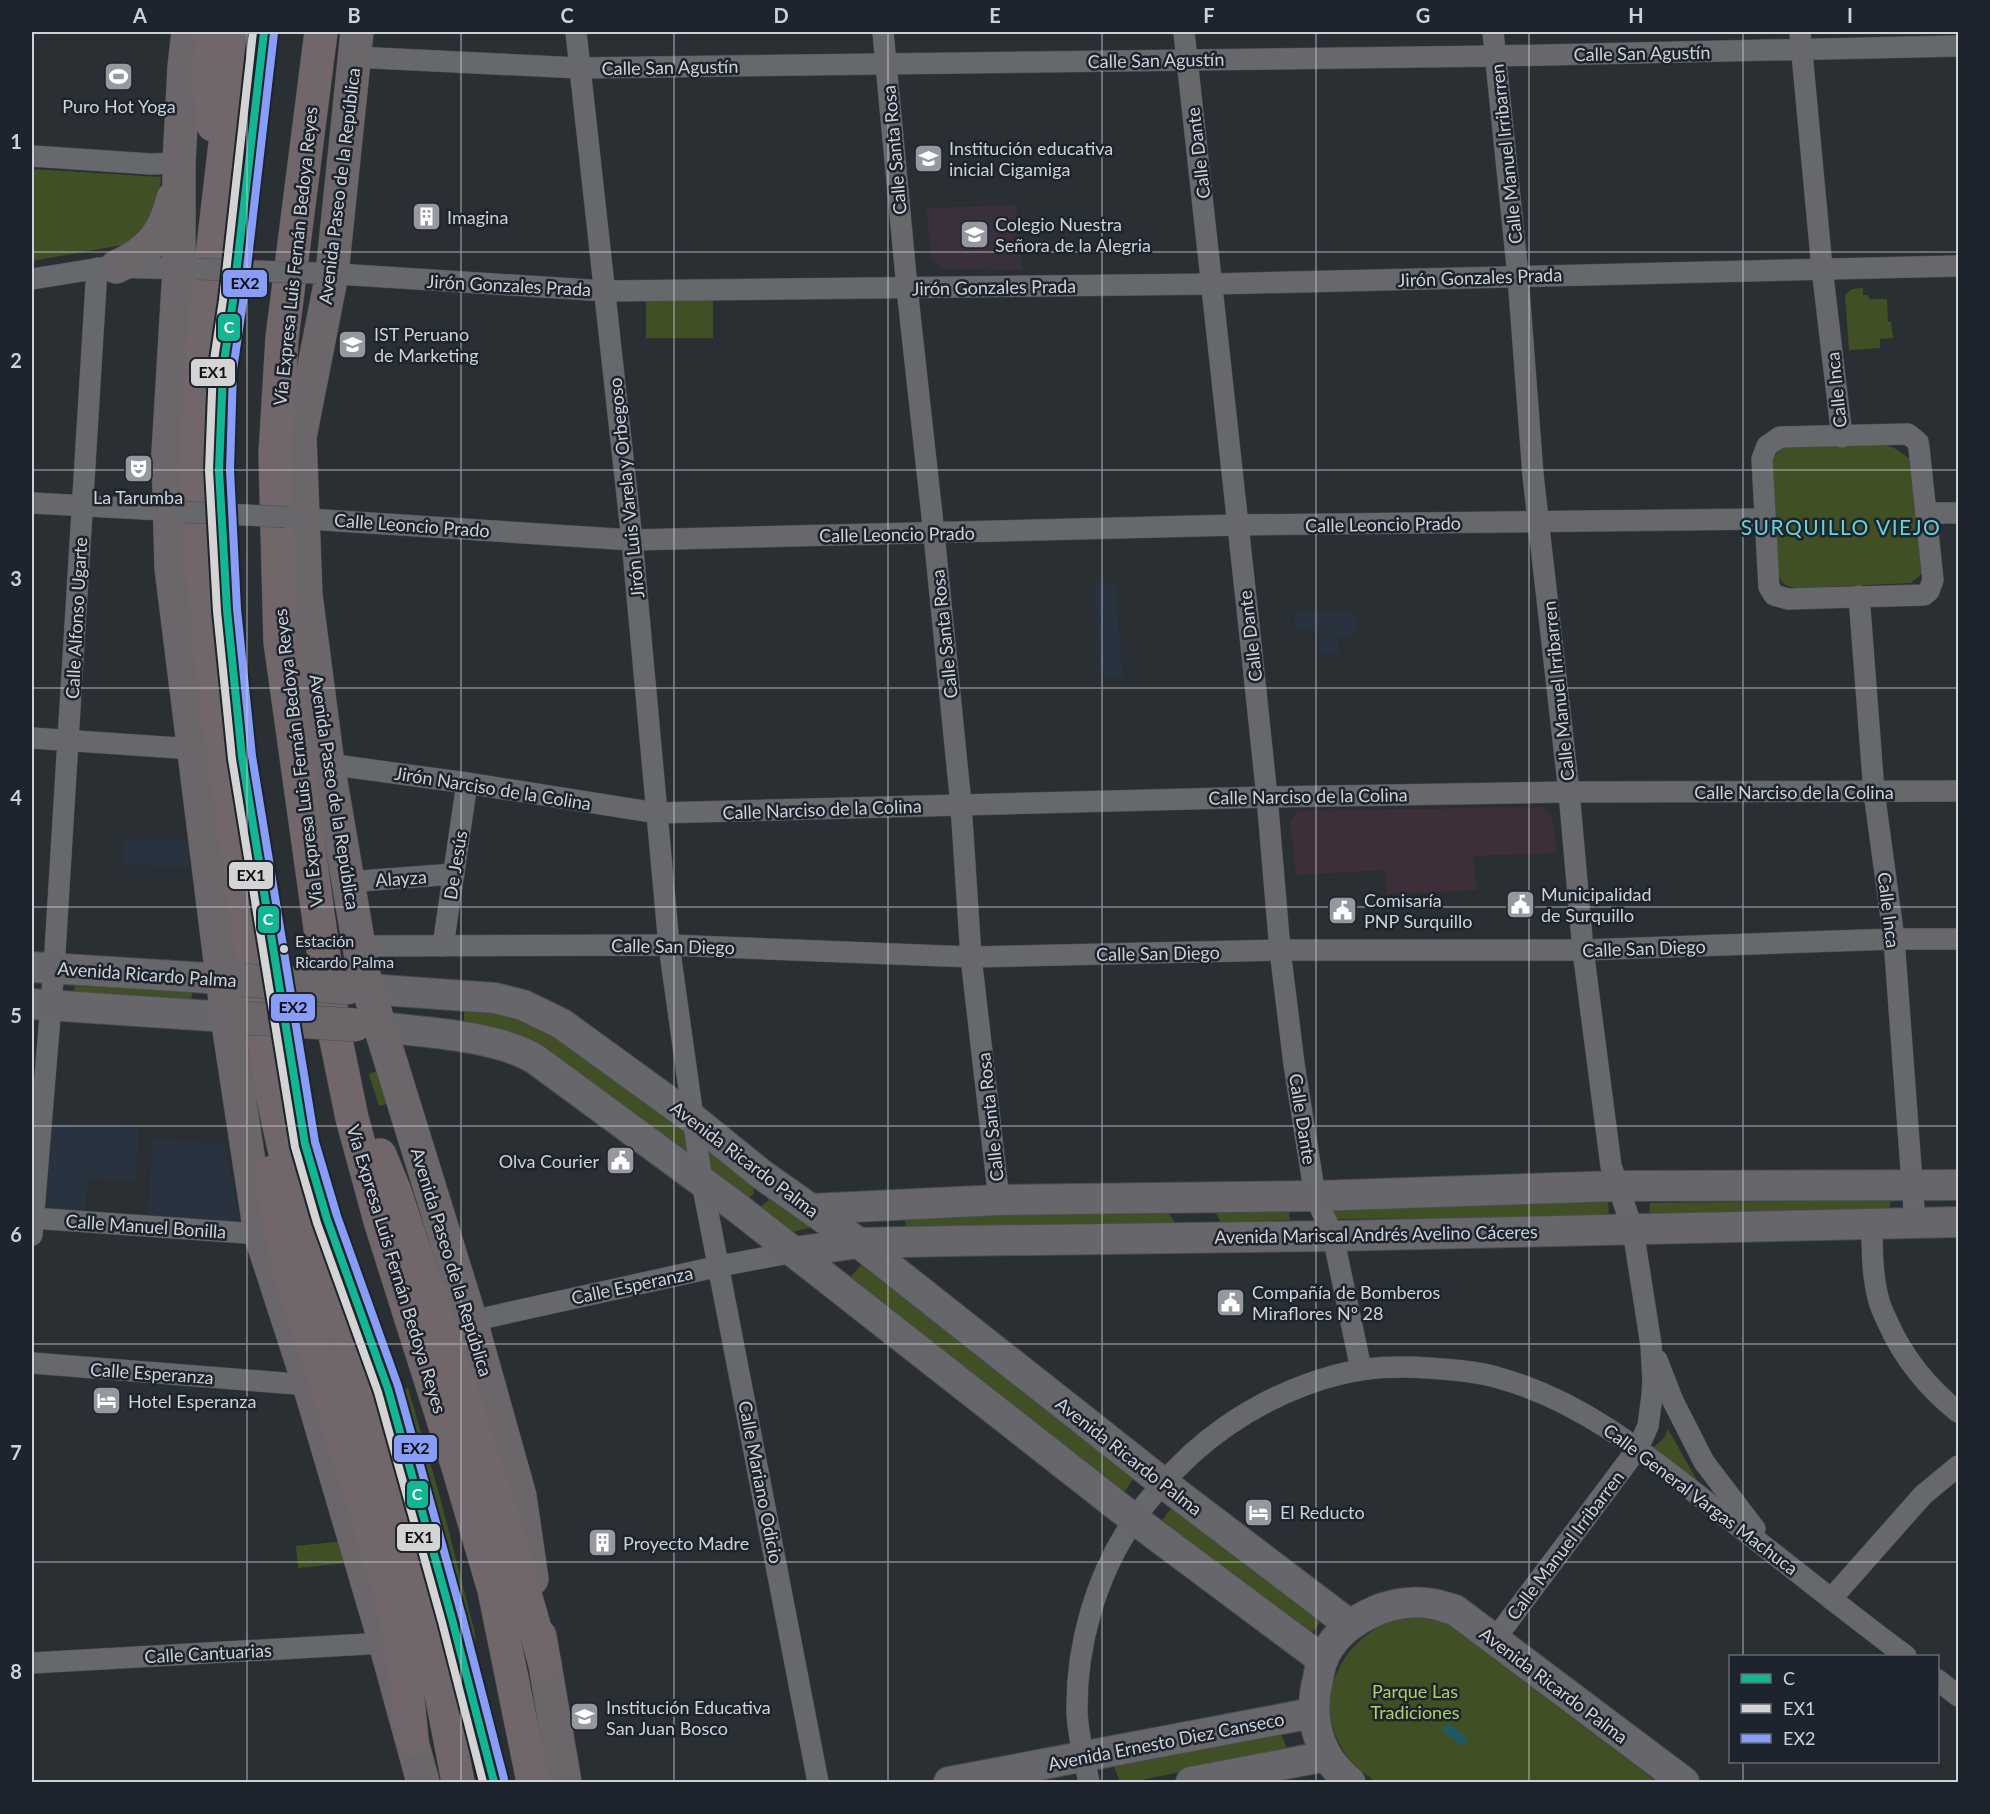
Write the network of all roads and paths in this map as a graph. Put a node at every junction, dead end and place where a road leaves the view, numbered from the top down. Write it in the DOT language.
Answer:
graph roads {
  1 [pos="188,32"];
  2 [pos="213,32"];
  3 [pos="238,32"];
  4 [pos="321,32"];
  5 [pos="576,32"];
  6 [pos="883,32"];
  7 [pos="1184,32"];
  8 [pos="1493,32"];
  9 [pos="350,40"];
  10 [pos="1801,41"];
  11 [pos="1959,46"];
  12 [pos="1496,56"];
  13 [pos="1187,60"];
  14 [pos="886,64"];
  15 [pos="579,68"];
  16 [pos="32,156"];
  17 [pos="179,169"];
  18 [pos="220,192"];
  19 [pos="1959,266"];
  20 [pos="106,268"];
  21 [pos="1822,268"];
  22 [pos="188,269"];
  23 [pos="324,274"];
  24 [pos="1518,276"];
  25 [pos="32,279"];
  26 [pos="1213,284"];
  27 [pos="907,288"];
  28 [pos="605,291"];
  29 [pos="1842,437"];
  30 [pos="275,454"];
  31 [pos="32,503"];
  32 [pos="82,506"];
  33 [pos="176,511"];
  34 [pos="1927,513"];
  35 [pos="1959,513"];
  36 [pos="295,518"];
  37 [pos="1765,519"];
  38 [pos="1540,523"];
  39 [pos="1237,525"];
  40 [pos="934,534"];
  41 [pos="632,540"];
  42 [pos="1859,596"];
  43 [pos="32,738"];
  44 [pos="68,740"];
  45 [pos="193,749"];
  46 [pos="328,764"];
  47 [pos="467,783"];
  48 [pos="1959,791"];
  49 [pos="1569,792"];
  50 [pos="1874,792"];
  51 [pos="1267,797"];
  52 [pos="961,805"];
  53 [pos="657,813"];
  54 [pos="454,874"];
  55 [pos="348,882"];
  56 [pos="1894,939"];
  57 [pos="1959,939"];
  58 [pos="669,945"];
  59 [pos="358,946"];
  60 [pos="443,946"];
  61 [pos="1280,950"];
  62 [pos="1582,950"];
  63 [pos="971,957"];
  64 [pos="43,968"];
  65 [pos="233,980"];
  66 [pos="357,989"];
  67 [pos="450,995"];
  68 [pos="41,1005"];
  69 [pos="236,1018"];
  70 [pos="367,1026"];
  71 [pos="448,1036"];
  72 [pos="608,1058"];
  73 [pos="343,1076"];
  74 [pos="271,1089"];
  75 [pos="580,1093"];
  76 [pos="693,1119"];
  77 [pos="762,1174"];
  78 [pos="702,1182"];
  79 [pos="1913,1185"];
  80 [pos="1959,1185"];
  81 [pos="1618,1186"];
  82 [pos="1315,1196"];
  83 [pos="1192,1198"];
  84 [pos="999,1200"];
  85 [pos="735,1206"];
  86 [pos="811,1209"];
  87 [pos="1959,1222"];
  88 [pos="1872,1223"];
  89 [pos="1915,1223"];
  90 [pos="32,1224"];
  91 [pos="1633,1230"];
  92 [pos="260,1234"];
  93 [pos="1333,1236"];
  94 [pos="1201,1237"];
  95 [pos="917,1242"];
  96 [pos="859,1244"];
  97 [pos="794,1252"];
  98 [pos="720,1266"];
  99 [pos="897,1275"];
  100 [pos="471,1321"];
  101 [pos="1651,1346"];
  102 [pos="32,1363"];
  103 [pos="1361,1369"];
  104 [pos="309,1385"];
  105 [pos="1959,1412"];
  106 [pos="1638,1448"];
  107 [pos="1959,1466"];
  108 [pos="1163,1483"];
  109 [pos="1134,1519"];
  110 [pos="1771,1551"];
  111 [pos="1831,1599"];
  112 [pos="1350,1625"];
  113 [pos="1494,1639"];
  114 [pos="385,1643"];
  115 [pos="1905,1655"];
  116 [pos="1323,1660"];
  117 [pos="32,1663"];
  118 [pos="544,1664"];
  119 [pos="1939,1681"];
  120 [pos="1959,1696"];
  121 [pos="1313,1713"];
  122 [pos="412,1739"];
  123 [pos="1327,1756"];
  124 [pos="1086,1770"];
  125 [pos="423,1782"];
  126 [pos="458,1782"];
  127 [pos="533,1782"];
  128 [pos="565,1782"];
  129 [pos="818,1782"];
  130 [pos="949,1782"];
  131 [pos="1191,1782"];
  132 [pos="1350,1782"];
  133 [pos="1684,1782"];
  1 -- 17 [label="main road"];
  2 -- 18 [label="highway"];
  3 -- 18 [label="highway"];
  4 -- 30 [label="highway, Vía Expresa Luis Fernán Bedoya Reyes"];
  5 -- 15 [label="street, Jirón Luis Varela y Orbegoso"];
  6 -- 14 [label="street, Calle Santa Rosa"];
  7 -- 13 [label="street, Calle Dante"];
  8 -- 12 [label="street, Calle Manuel Irribarren"];
  9 -- 15 [label="street, Calle San Agustín"];
  9 -- 23 [label="main road, Avenida Paseo de la República"];
  9 -- 30 [label="highway"];
  10 -- 11 [label="street, Calle San Agustín"];
  10 -- 12 [label="street, Calle San Agustín"];
  10 -- 21 [label="street, Calle Inca"];
  12 -- 13 [label="street, Calle San Agustín"];
  12 -- 24 [label="street, Calle Manuel Irribarren"];
  13 -- 14 [label="street, Calle San Agustín"];
  13 -- 26 [label="street, Calle Dante"];
  14 -- 15 [label="street, Calle San Agustín"];
  14 -- 27 [label="street, Calle Santa Rosa"];
  15 -- 28 [label="street, Jirón Luis Varela y Orbegoso"];
  16 -- 17 [label="street"];
  17 -- 20 [label="main road"];
  17 -- 22 [label="main road"];
  18 -- 74 [label="highway"];
  19 -- 21 [label="street, Jirón Gonzales Prada"];
  20 -- 22 [label="street, Jirón Gonzales Prada"];
  20 -- 25 [label="street, Jirón Gonzales Prada"];
  20 -- 32 [label="street, Calle Alfonso Ugarte"];
  21 -- 24 [label="street, Jirón Gonzales Prada"];
  21 -- 29 [label="street, Calle Inca"];
  22 -- 23 [label="street, Jirón Gonzales Prada, bridge"];
  22 -- 33 [label="main road"];
  23 -- 28 [label="street, Jirón Gonzales Prada"];
  23 -- 36 [label="main road, Avenida Paseo de la República"];
  24 -- 26 [label="street, Jirón Gonzales Prada"];
  24 -- 38 [label="street, Calle Manuel Irribarren"];
  26 -- 27 [label="street, Jirón Gonzales Prada"];
  26 -- 39 [label="street, Calle Dante"];
  27 -- 28 [label="street, Jirón Gonzales Prada"];
  27 -- 40 [label="street, Calle Santa Rosa"];
  28 -- 41 [label="street, Jirón Luis Varela y Orbegoso"];
  29 -- 34 [label="street"];
  29 -- 37 [label="street, Calle Inca"];
  30 -- 73 [label="highway, Vía Expresa Luis Fernán Bedoya Reyes"];
  31 -- 32 [label="street, Calle Leoncio Prado"];
  32 -- 33 [label="street, Calle Leoncio Prado"];
  32 -- 44 [label="street, Calle Alfonso Ugarte"];
  33 -- 36 [label="street, Calle Leoncio Prado, bridge"];
  33 -- 45 [label="main road"];
  34 -- 35 [label="street"];
  34 -- 42 [label="street, Calle Inca"];
  36 -- 41 [label="street, Calle Leoncio Prado"];
  36 -- 46 [label="main road, Avenida Paseo de la República"];
  37 -- 38 [label="street, Calle Leoncio Prado"];
  37 -- 42 [label="street, Calle Inca"];
  38 -- 39 [label="street, Calle Leoncio Prado"];
  38 -- 49 [label="street, Calle Manuel Irribarren"];
  39 -- 40 [label="street, Calle Leoncio Prado"];
  39 -- 51 [label="street, Calle Dante"];
  40 -- 41 [label="street, Calle Leoncio Prado"];
  40 -- 52 [label="street, Calle Santa Rosa"];
  41 -- 53 [label="street, Jirón Luis Varela y Orbegoso"];
  42 -- 50 [label="street, Calle Inca"];
  43 -- 44 [label="street"];
  44 -- 45 [label="street"];
  44 -- 64 [label="street, Calle Alfonso Ugarte"];
  45 -- 65 [label="main road"];
  46 -- 47 [label="street, Jirón Narciso de la Colina"];
  46 -- 55 [label="main road, Avenida Paseo de la República"];
  47 -- 53 [label="street, Jirón Narciso de la Colina"];
  47 -- 54 [label="street, De Jesús"];
  48 -- 50 [label="street, Calle Narciso de la Colina"];
  49 -- 50 [label="street, Calle Narciso de la Colina"];
  49 -- 51 [label="street, Calle Narciso de la Colina"];
  49 -- 62 [label="street, Calle Manuel Irribarren"];
  50 -- 56 [label="street, Calle Inca"];
  51 -- 52 [label="street, Calle Narciso de la Colina"];
  51 -- 61 [label="street, Calle Dante"];
  52 -- 53 [label="street, Calle Narciso de la Colina"];
  52 -- 63 [label="street, Calle Santa Rosa"];
  53 -- 58 [label="street, Jirón Luis Varela y Orbegoso"];
  54 -- 55 [label="street, Alayza"];
  54 -- 60 [label="street, De Jesús"];
  55 -- 59 [label="main road, Avenida Paseo de la República"];
  56 -- 57 [label="street, Calle San Diego"];
  56 -- 62 [label="street, Calle San Diego"];
  56 -- 79 [label="street, Calle Inca"];
  58 -- 60 [label="street, Calle San Diego"];
  58 -- 63 [label="street, Calle San Diego"];
  58 -- 76 [label="street, Jirón Luis Varela y Orbegoso"];
  59 -- 60 [label="street, Calle San Diego"];
  59 -- 66 [label="main road, Avenida Paseo de la República"];
  61 -- 62 [label="street, Calle San Diego"];
  61 -- 63 [label="street, Calle San Diego"];
  61 -- 82 [label="street, Calle Dante"];
  62 -- 81 [label="street, Calle Manuel Irribarren"];
  63 -- 84 [label="street, Calle Santa Rosa"];
  64 -- 65 [label="main road, Avenida Ricardo Palma"];
  64 -- 68 [label="street, Calle Alfonso Ugarte"];
  65 -- 66 [label="main road, Avenida Ricardo Palma, bridge"];
  65 -- 69 [label="main road"];
  66 -- 67 [label="main road, Avenida Ricardo Palma"];
  66 -- 70 [label="main road, Avenida Paseo de la República"];
  67 -- 71 [label="main road"];
  67 -- 72 [label="main road, Avenida Ricardo Palma"];
  68 -- 69 [label="main road, Avenida Ricardo Palma"];
  68 -- 90 [label="street, Calle Alfonso Ugarte"];
  69 -- 70 [label="main road, Avenida Ricardo Palma, bridge"];
  69 -- 92 [label="main road"];
  70 -- 71 [label="main road, Avenida Ricardo Palma"];
  70 -- 100 [label="main road, Avenida Paseo de la República"];
  71 -- 75 [label="main road, Avenida Ricardo Palma"];
  72 -- 75 [label="main road"];
  72 -- 76 [label="main road, Avenida Ricardo Palma"];
  73 -- 118 [label="highway"];
  73 -- 127 [label="highway, Vía Expresa Luis Fernán Bedoya Reyes"];
  74 -- 122 [label="highway"];
  74 -- 126 [label="highway"];
  75 -- 78 [label="main road, Avenida Ricardo Palma"];
  76 -- 77 [label="main road, Avenida Ricardo Palma"];
  76 -- 78 [label="street, Calle Mariano Odicio"];
  77 -- 85 [label="main road"];
  77 -- 86 [label="main road, Avenida Ricardo Palma"];
  78 -- 85 [label="main road, Avenida Ricardo Palma"];
  78 -- 98 [label="street, Calle Mariano Odicio"];
  79 -- 80 [label="main road"];
  79 -- 81 [label="main road"];
  79 -- 89 [label="street, Calle Inca"];
  81 -- 82 [label="main road"];
  81 -- 91 [label="street, Calle Manuel Irribarren"];
  82 -- 83 [label="main road"];
  82 -- 93 [label="street, Calle Dante"];
  83 -- 84 [label="main road"];
  83 -- 94 [label="main road"];
  84 -- 86 [label="main road"];
  85 -- 97 [label="main road, Avenida Ricardo Palma"];
  86 -- 96 [label="main road, Avenida Ricardo Palma"];
  87 -- 89 [label="main road, Avenida Mariscal Andrés Avelino Cáceres"];
  88 -- 89 [label="main road, Avenida Mariscal Andrés Avelino Cáceres"];
  88 -- 91 [label="main road, Avenida Mariscal Andrés Avelino Cáceres"];
  88 -- 105 [label="street"];
  90 -- 92 [label="street, Calle Manuel Bonilla"];
  91 -- 93 [label="main road, Avenida Mariscal Andrés Avelino Cáceres"];
  91 -- 101 [label="street, Calle Manuel Irribarren"];
  92 -- 104 [label="main road"];
  93 -- 94 [label="main road, Avenida Mariscal Andrés Avelino Cáceres"];
  93 -- 103 [label="street, Calle Dante"];
  94 -- 95 [label="main road, Avenida Mariscal Andrés Avelino Cáceres"];
  95 -- 96 [label="main road, Avenida Mariscal Andrés Avelino Cáceres"];
  95 -- 99 [label="main road"];
  96 -- 97 [label="main road, Avenida Mariscal Andrés Avelino Cáceres"];
  96 -- 99 [label="main road, Avenida Ricardo Palma"];
  97 -- 98 [label="street, Calle Esperanza"];
  97 -- 109 [label="main road, Avenida Ricardo Palma"];
  98 -- 100 [label="street, Calle Esperanza"];
  98 -- 129 [label="street, Calle Mariano Odicio"];
  99 -- 108 [label="main road, Avenida Ricardo Palma"];
  100 -- 118 [label="main road, Avenida Paseo de la República"];
  101 -- 106 [label="street, Calle Manuel Irribarren"];
  101 -- 110 [label="street, Calle Manuel Irribarren"];
  102 -- 104 [label="street, Calle Esperanza"];
  103 -- 106 [label="street, Calle General Vargas Machuca"];
  103 -- 108 [label="street, Calle General Vargas Machuca"];
  104 -- 114 [label="main road"];
  106 -- 110 [label="street, Calle General Vargas Machuca"];
  106 -- 113 [label="street, Calle Manuel Irribarren"];
  107 -- 111 [label="street"];
  108 -- 109 [label="street, Calle General Vargas Machuca"];
  108 -- 112 [label="main road, Avenida Ricardo Palma"];
  109 -- 116 [label="main road, Avenida Ricardo Palma"];
  109 -- 124 [label="street, Calle General Vargas Machuca"];
  110 -- 111 [label="street, Calle General Vargas Machuca"];
  111 -- 115 [label="street, Calle General Vargas Machuca"];
  112 -- 113 [label="main road, Avenida Ricardo Palma"];
  112 -- 116 [label="main road, Avenida Ricardo Palma"];
  113 -- 133 [label="main road, Avenida Ricardo Palma"];
  114 -- 117 [label="street, Calle Cantuarias"];
  114 -- 122 [label="main road"];
  116 -- 121 [label="main road, Avenida Ricardo Palma"];
  118 -- 128 [label="main road, Avenida Paseo de la República"];
  119 -- 120 [label="street"];
  121 -- 123 [label="main road, Avenida Ricardo Palma"];
  121 -- 124 [label="main road, Avenida Ernesto Diez Canseco"];
  122 -- 125 [label="main road"];
  123 -- 131 [label="main road"];
  123 -- 132 [label="main road, Avenida Ricardo Palma"];
  124 -- 130 [label="main road, Avenida Ernesto Diez Canseco"];
}
